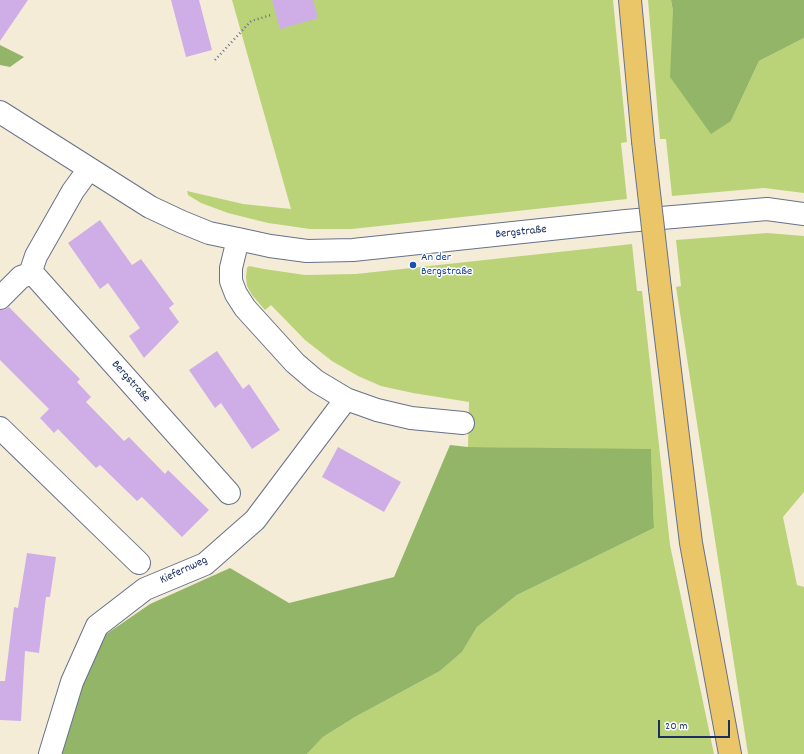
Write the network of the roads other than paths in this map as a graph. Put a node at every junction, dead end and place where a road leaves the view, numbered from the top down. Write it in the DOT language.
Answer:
graph roads {
  1 [pos="630,0"];
  2 [pos="0,112"];
  3 [pos="89,169"];
  4 [pos="804,214"];
  5 [pos="238,239"];
  6 [pos="30,274"];
  7 [pos="0,298"];
  8 [pos="346,399"];
  9 [pos="463,423"];
  10 [pos="0,428"];
  11 [pos="229,493"];
  12 [pos="139,563"];
  13 [pos="50,754"];
  14 [pos="730,754"];
  1 -- 14 [label="main road, bridge"];
  2 -- 3 [label="street, Bergstraße"];
  3 -- 5 [label="street, Bergstraße"];
  3 -- 6 [label="street"];
  4 -- 5 [label="street, Bergstraße"];
  5 -- 8 [label="street"];
  6 -- 7 [label="street"];
  6 -- 11 [label="street, Bergstraße"];
  8 -- 9 [label="street"];
  8 -- 13 [label="street, Kiefernweg"];
  10 -- 12 [label="street"];
}
